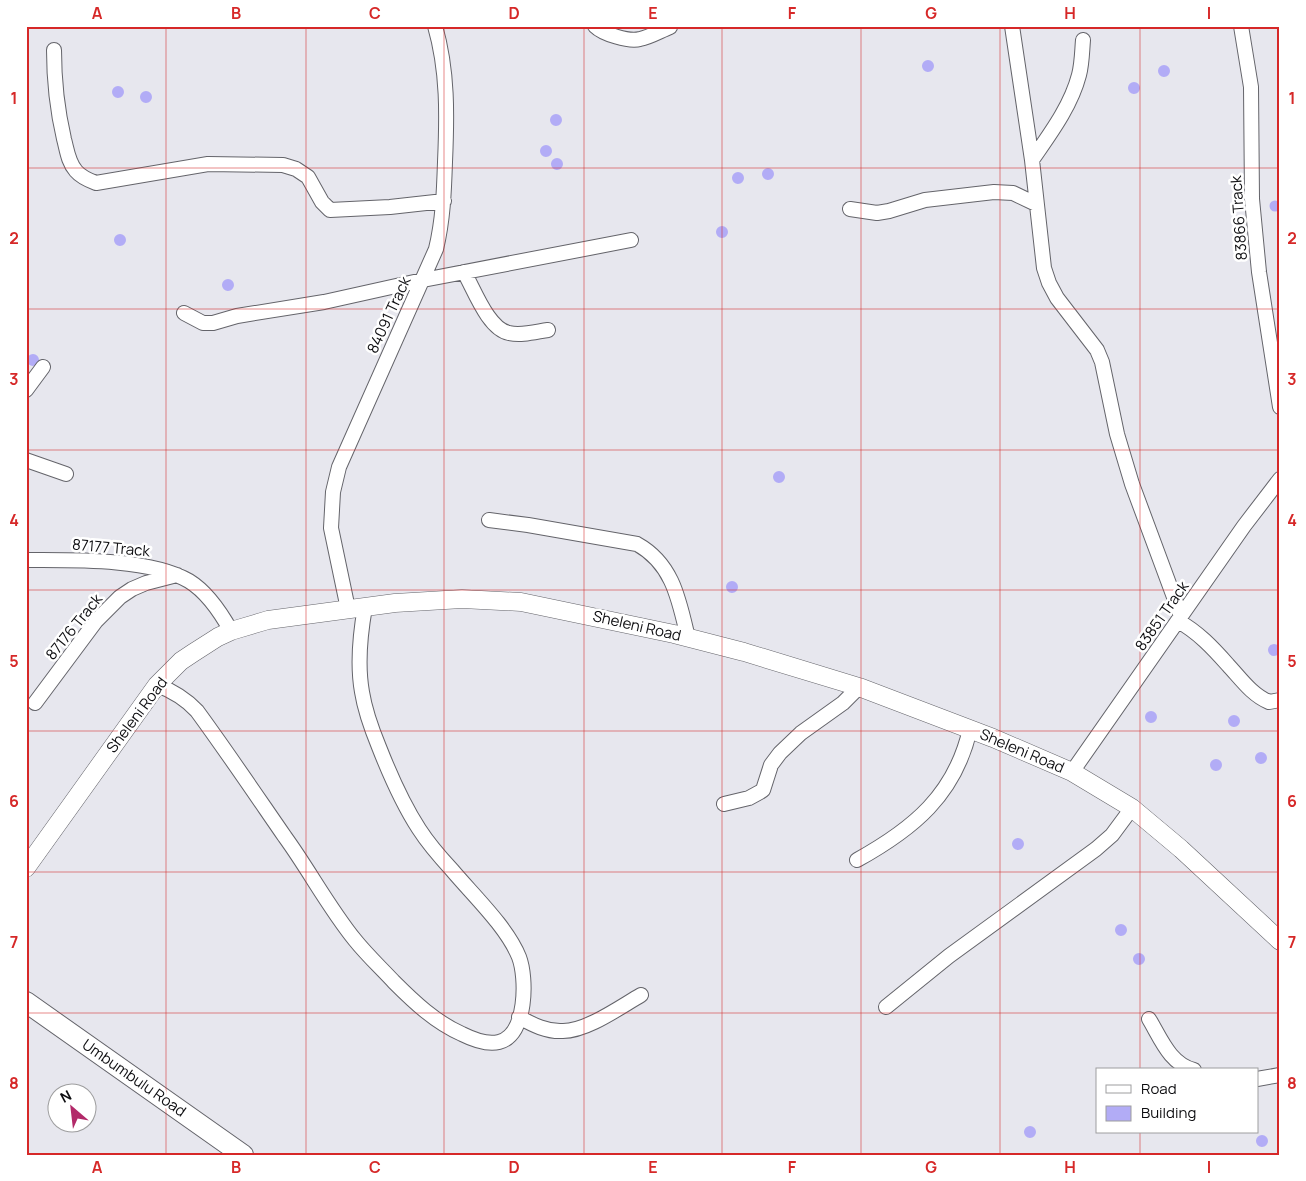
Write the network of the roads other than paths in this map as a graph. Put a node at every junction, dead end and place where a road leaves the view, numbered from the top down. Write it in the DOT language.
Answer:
graph roads {
  1 [pos="435,26"];
  2 [pos="595,26"];
  3 [pos="670,26"];
  4 [pos="1012,26"];
  5 [pos="1241,26"];
  6 [pos="1083,40"];
  7 [pos="54,50"];
  8 [pos="1032,160"];
  9 [pos="444,201"];
  10 [pos="1036,204"];
  11 [pos="850,209"];
  12 [pos="630,240"];
  13 [pos="464,272"];
  14 [pos="423,280"];
  15 [pos="184,313"];
  16 [pos="548,330"];
  17 [pos="42,367"];
  18 [pos="26,390"];
  19 [pos="1280,407"];
  20 [pos="26,460"];
  21 [pos="66,474"];
  22 [pos="1280,479"];
  23 [pos="489,520"];
  24 [pos="26,560"];
  25 [pos="177,575"];
  26 [pos="356,608"];
  27 [pos="1179,618"];
  28 [pos="231,631"];
  29 [pos="688,638"];
  30 [pos="157,685"];
  31 [pos="859,687"];
  32 [pos="1280,700"];
  33 [pos="35,703"];
  34 [pos="970,729"];
  35 [pos="1072,772"];
  36 [pos="724,804"];
  37 [pos="1132,808"];
  38 [pos="857,860"];
  39 [pos="26,868"];
  40 [pos="1280,941"];
  41 [pos="641,995"];
  42 [pos="26,1002"];
  43 [pos="886,1007"];
  44 [pos="519,1017"];
  45 [pos="1149,1019"];
  46 [pos="1185,1068"];
  47 [pos="1280,1075"];
  48 [pos="1258,1079"];
  49 [pos="243,1155"];
  1 -- 9 [label="street, 84091 Track"];
  2 -- 3 [label="street"];
  4 -- 8 [label="street"];
  5 -- 19 [label="street, 83866 Track"];
  6 -- 8 [label="street"];
  7 -- 9 [label="street"];
  8 -- 10 [label="street"];
  9 -- 14 [label="street, 84091 Track"];
  10 -- 11 [label="street"];
  10 -- 27 [label="street"];
  12 -- 13 [label="street"];
  13 -- 14 [label="street"];
  13 -- 16 [label="street"];
  14 -- 15 [label="street"];
  14 -- 26 [label="street, 84091 Track"];
  17 -- 18 [label="street"];
  20 -- 21 [label="street"];
  22 -- 27 [label="street, 83851 Track"];
  23 -- 29 [label="street"];
  24 -- 25 [label="street, 87177 Track"];
  25 -- 28 [label="street, 87177 Track"];
  25 -- 33 [label="street, 87176 Track"];
  26 -- 28 [label="street, Sheleni Road"];
  26 -- 29 [label="street, Sheleni Road"];
  26 -- 44 [label="street, 84091 Track"];
  27 -- 32 [label="street"];
  27 -- 35 [label="street, 83851 Track"];
  28 -- 30 [label="street, Sheleni Road"];
  29 -- 31 [label="street, Sheleni Road"];
  30 -- 39 [label="street, Sheleni Road"];
  30 -- 44 [label="street"];
  31 -- 34 [label="street, Sheleni Road"];
  31 -- 36 [label="street"];
  34 -- 35 [label="street, Sheleni Road"];
  34 -- 38 [label="street"];
  35 -- 37 [label="street, Sheleni Road"];
  37 -- 40 [label="street, Sheleni Road"];
  37 -- 43 [label="street"];
  41 -- 44 [label="street"];
  42 -- 49 [label="main road, Umbumbulu Road"];
  45 -- 46 [label="street"];
  47 -- 48 [label="street"];
}
